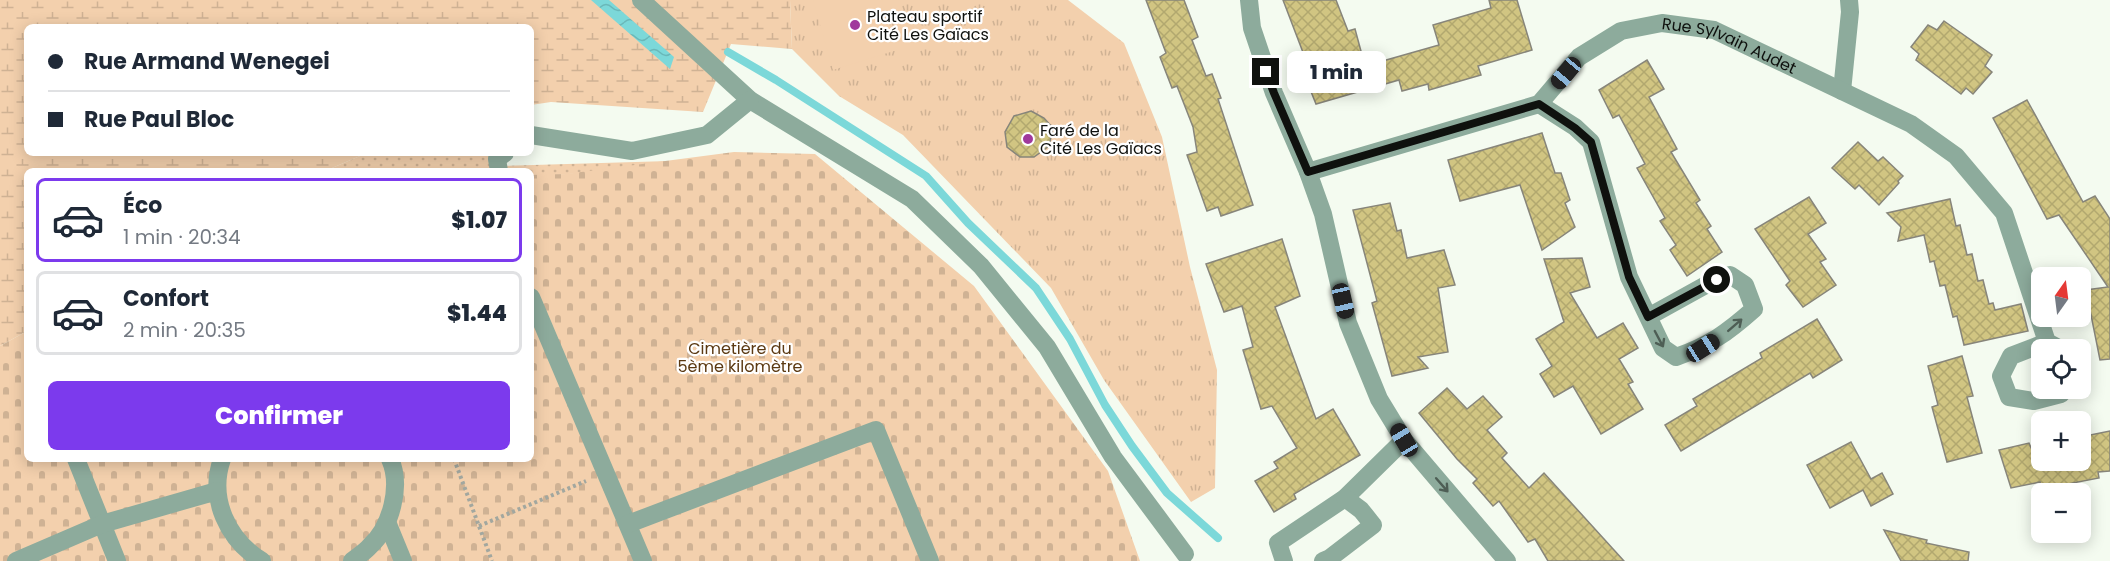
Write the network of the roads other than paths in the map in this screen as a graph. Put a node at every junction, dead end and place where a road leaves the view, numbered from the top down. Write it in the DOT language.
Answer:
graph roads {
  1 [pos="641,0"];
  2 [pos="1249,0"];
  3 [pos="1849,0"];
  4 [pos="1842,91"];
  5 [pos="750,100"];
  6 [pos="1539,104"];
  7 [pos="534,135"];
  8 [pos="1308,172"];
  9 [pos="534,304"];
  10 [pos="1648,317"];
  11 [pos="2052,339"];
  12 [pos="2031,351"];
  13 [pos="2042,399"];
  14 [pos="1404,440"];
  15 [pos="77,462"];
  16 [pos="222,462"];
  17 [pos="392,462"];
  18 [pos="217,491"];
  19 [pos="1345,498"];
  20 [pos="387,522"];
  21 [pos="102,524"];
  22 [pos="628,524"];
  23 [pos="1185,554"];
  24 [pos="16,561"];
  25 [pos="117,561"];
  26 [pos="262,561"];
  27 [pos="352,561"];
  28 [pos="403,561"];
  29 [pos="643,561"];
  30 [pos="930,561"];
  31 [pos="1284,561"];
  32 [pos="1323,561"];
  33 [pos="1508,561"];
  1 -- 5 [label="street"];
  2 -- 8 [label="street"];
  3 -- 4 [label="street"];
  4 -- 6 [label="street, Rue Sylvain Audet"];
  4 -- 11 [label="street, Rue Sylvain Audet"];
  5 -- 7 [label="street"];
  5 -- 23 [label="street"];
  6 -- 8 [label="street"];
  6 -- 10 [label="street"];
  8 -- 14 [label="street"];
  9 -- 22 [label="street"];
  10 -- 10 [label="street, one-way"];
  12 -- 13 [label="street, Rue Sylvain Audet"];
  14 -- 19 [label="street"];
  14 -- 33 [label="street, one-way"];
  15 -- 21 [label="street"];
  16 -- 18 [label="street"];
  17 -- 20 [label="street"];
  18 -- 21 [label="street"];
  18 -- 26 [label="street"];
  19 -- 31 [label="street"];
  19 -- 32 [label="street"];
  20 -- 27 [label="street"];
  20 -- 28 [label="street"];
  21 -- 24 [label="street"];
  21 -- 25 [label="street"];
  22 -- 29 [label="street"];
  22 -- 30 [label="street"];
}
